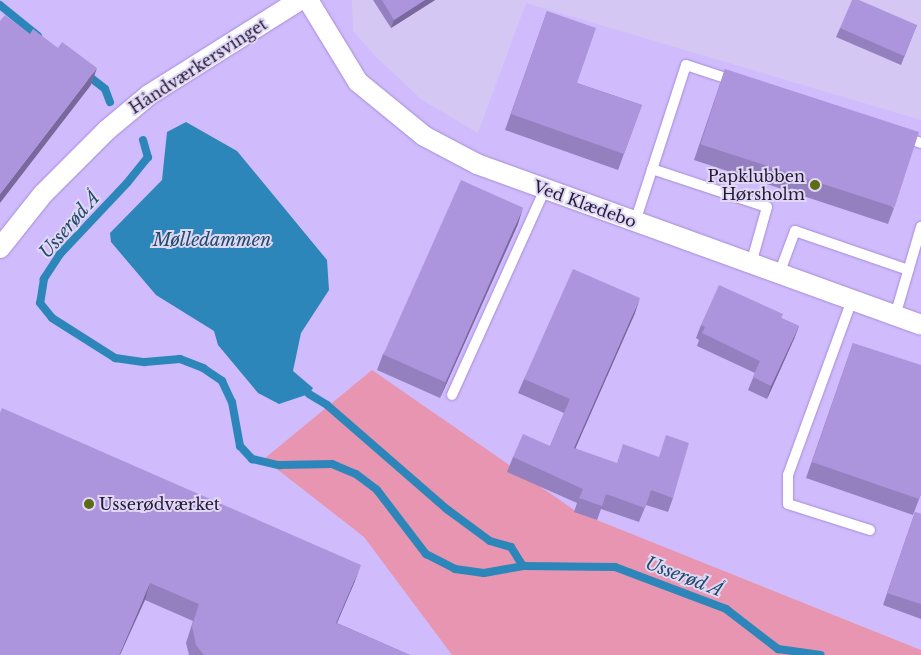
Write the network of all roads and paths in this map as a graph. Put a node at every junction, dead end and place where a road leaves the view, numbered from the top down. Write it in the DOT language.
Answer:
graph roads {
  1 [pos="300,0"];
  2 [pos="308,0"];
  3 [pos="742,84"];
  4 [pos="893,134"];
  5 [pos="921,143"];
  6 [pos="652,169"];
  7 [pos="545,189"];
  8 [pos="635,222"];
  9 [pos="921,226"];
  10 [pos="0,248"];
  11 [pos="751,264"];
  12 [pos="908,270"];
  13 [pos="779,274"];
  14 [pos="852,300"];
  15 [pos="895,316"];
  16 [pos="921,325"];
  17 [pos="452,395"];
  18 [pos="870,530"];
  1 -- 10 [label="street, Håndværkersvinget"];
  2 -- 7 [label="street, Ved Klædebo"];
  3 -- 6 [label="lane"];
  4 -- 5 [label="lane"];
  6 -- 8 [label="lane"];
  6 -- 11 [label="lane"];
  7 -- 8 [label="street, Ved Klædebo"];
  7 -- 17 [label="lane"];
  8 -- 11 [label="street, Ved Klædebo"];
  9 -- 12 [label="lane"];
  11 -- 13 [label="street, Ved Klædebo"];
  12 -- 13 [label="lane"];
  12 -- 15 [label="lane"];
  13 -- 14 [label="street, Ved Klædebo"];
  14 -- 15 [label="street, Ved Klædebo"];
  14 -- 18 [label="lane"];
  15 -- 16 [label="street, Ved Klædebo"];
}
